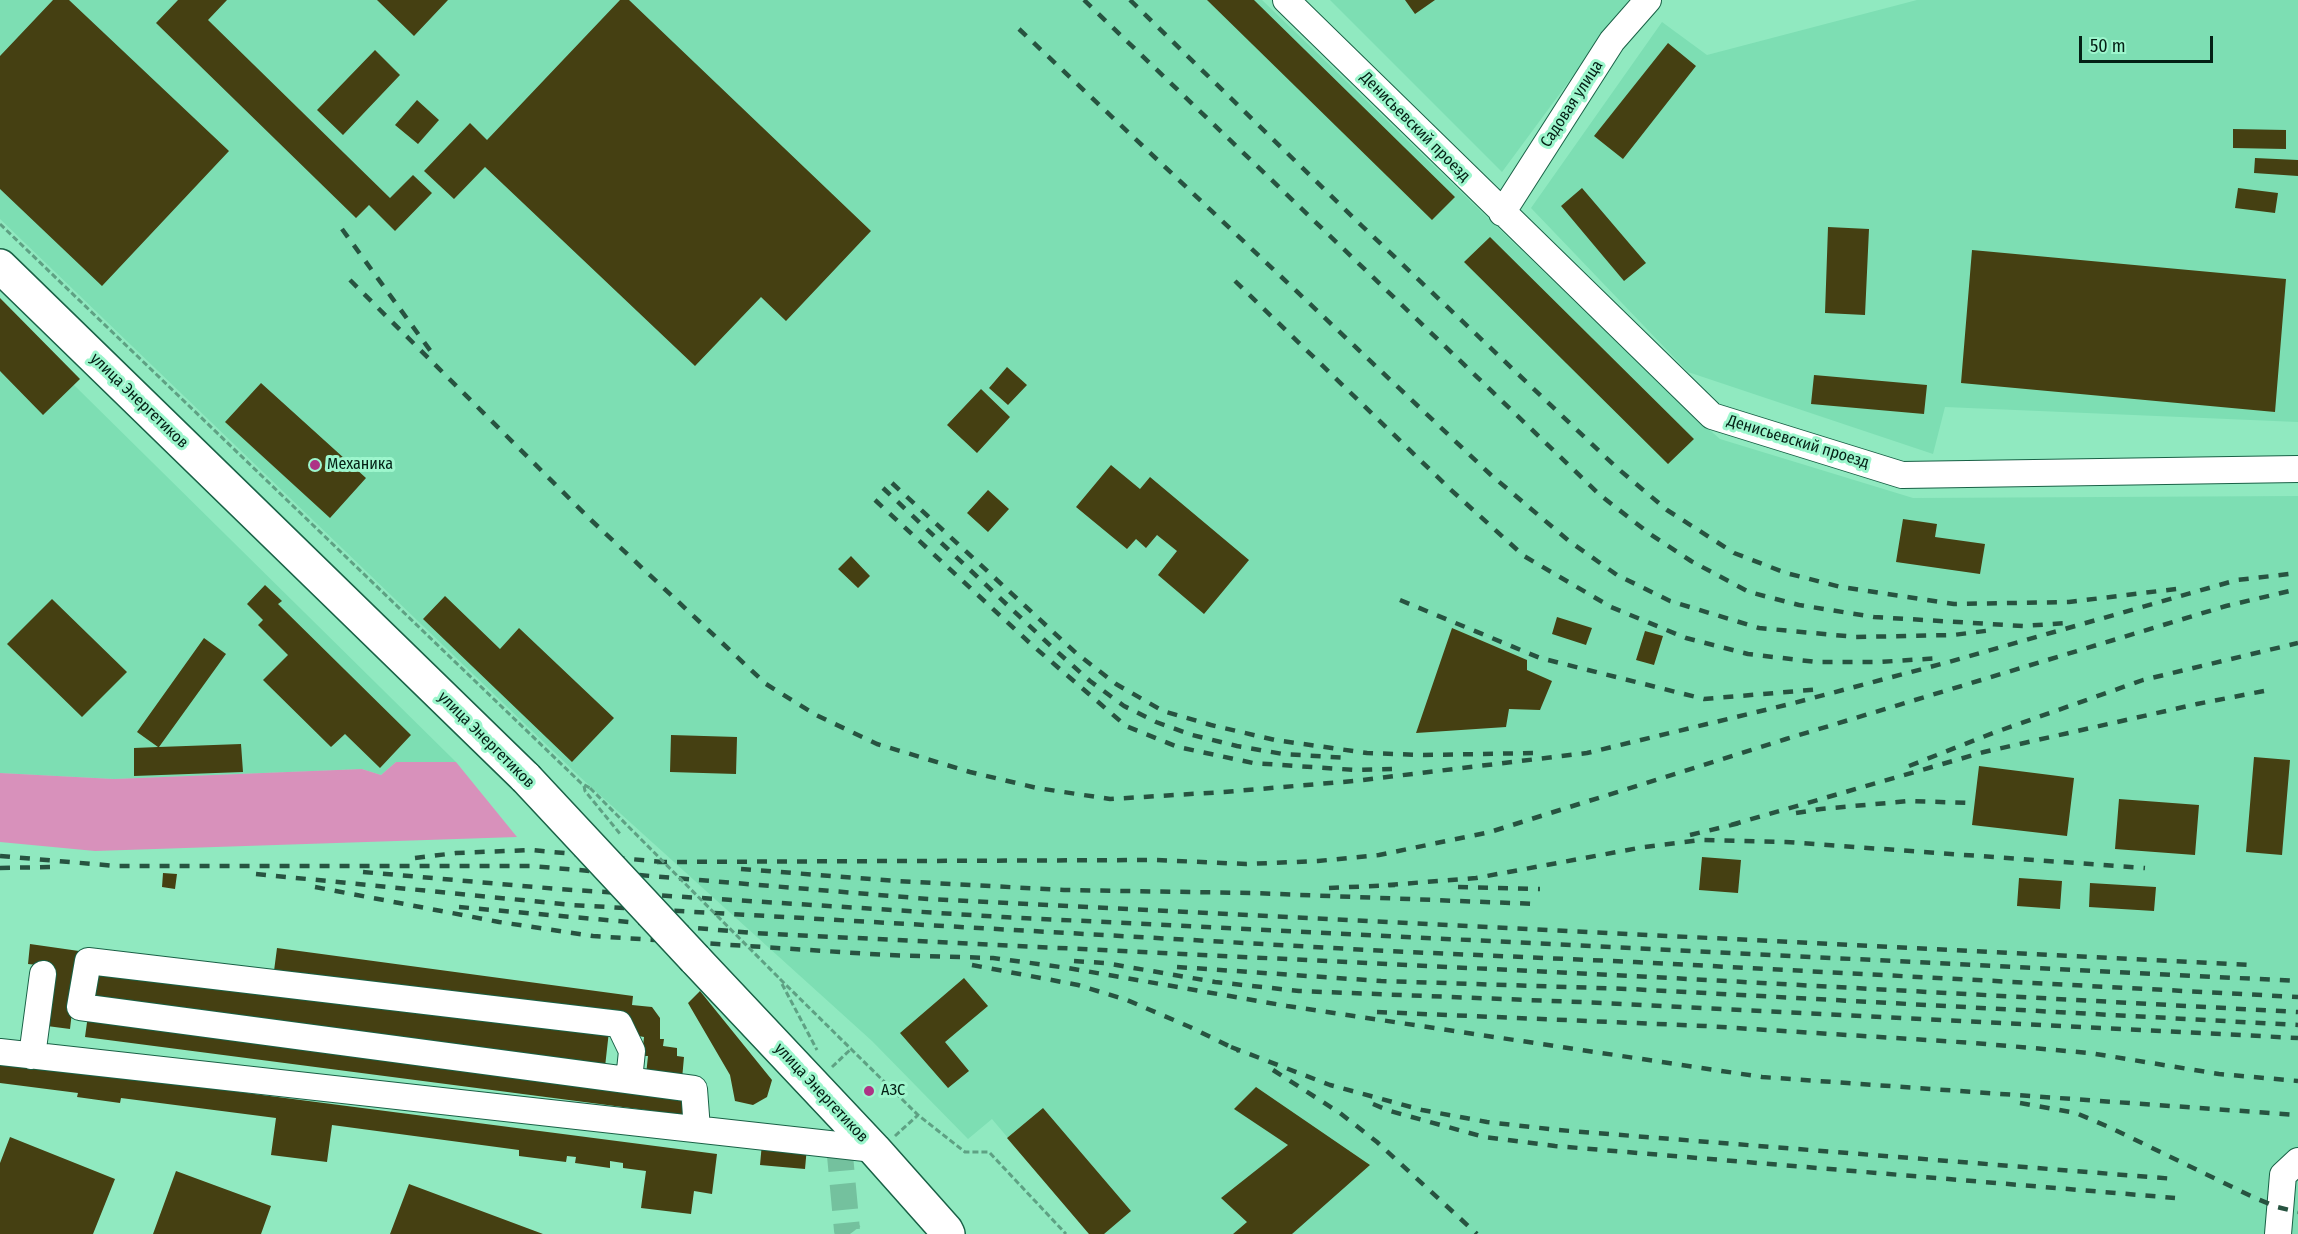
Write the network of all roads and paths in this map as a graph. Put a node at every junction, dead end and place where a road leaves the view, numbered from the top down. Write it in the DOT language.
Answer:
graph roads {
  1 [pos="1286,0"];
  2 [pos="1648,0"];
  3 [pos="1502,213"];
  4 [pos="0,224"];
  5 [pos="0,266"];
  6 [pos="2298,469"];
  7 [pos="584,785"];
  8 [pos="621,835"];
  9 [pos="43,974"];
  10 [pos="852,1048"];
  11 [pos="0,1052"];
  12 [pos="32,1056"];
  13 [pos="830,1069"];
  14 [pos="629,1080"];
  15 [pos="918,1115"];
  16 [pos="697,1130"];
  17 [pos="884,1143"];
  18 [pos="2298,1161"];
  19 [pos="949,1233"];
  20 [pos="1066,1234"];
  21 [pos="2278,1234"];
  1 -- 3 [label="street, Денисьевский проезд"];
  2 -- 3 [label="street, Садовая улица"];
  3 -- 6 [label="street, Денисьевский проезд"];
  4 -- 7 [label="path"];
  5 -- 17 [label="main road, улица Энергетиков, bridge"];
  7 -- 8 [label="path"];
  7 -- 10 [label="path, bridge"];
  9 -- 12 [label="street"];
  10 -- 13 [label="path"];
  10 -- 15 [label="path"];
  11 -- 12 [label="street"];
  12 -- 16 [label="street"];
  14 -- 14 [label="street"];
  14 -- 16 [label="street"];
  15 -- 17 [label="path"];
  15 -- 20 [label="path"];
  16 -- 17 [label="street"];
  17 -- 19 [label="main road, улица Энергетиков"];
  18 -- 21 [label="street"];
}
